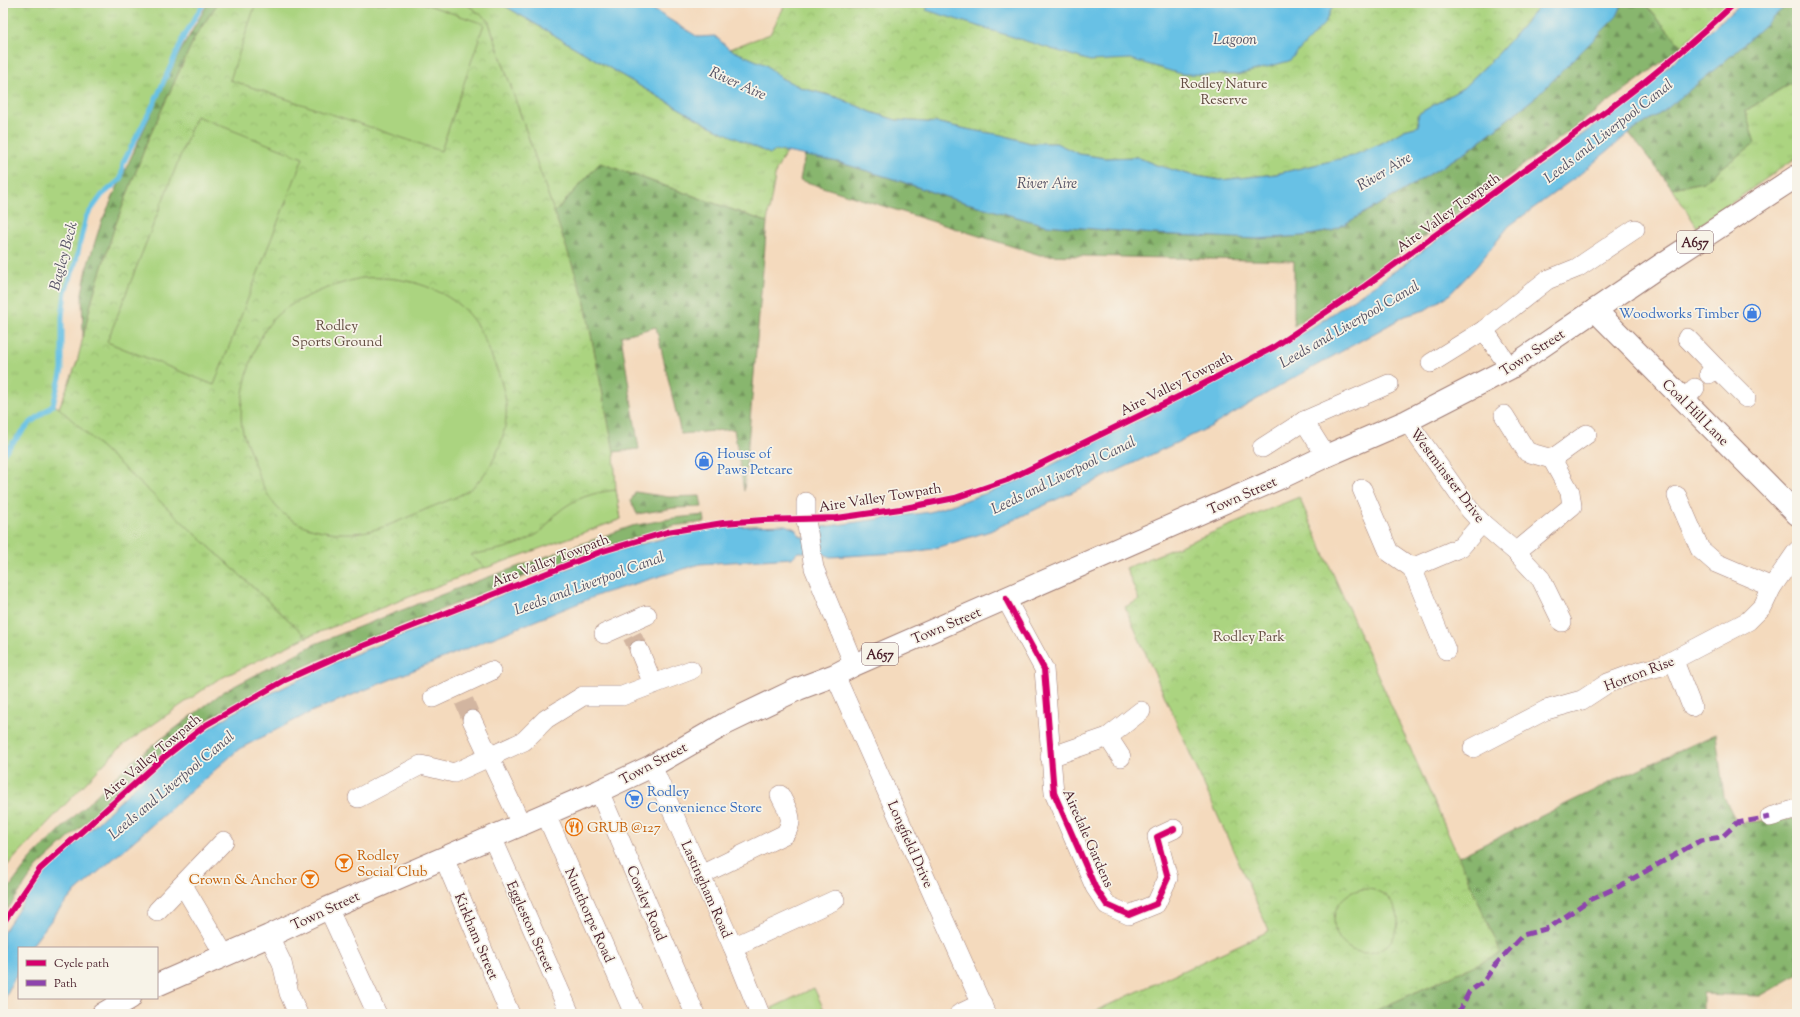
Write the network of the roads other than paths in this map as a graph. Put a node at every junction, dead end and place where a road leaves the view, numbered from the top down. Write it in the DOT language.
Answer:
graph roads {
  1 [pos="1797,176"];
  2 [pos="1635,229"];
  3 [pos="1596,310"];
  4 [pos="1484,330"];
  5 [pos="1687,338"];
  6 [pos="1431,363"];
  7 [pos="1510,368"];
  8 [pos="1389,384"];
  9 [pos="1746,398"];
  10 [pos="1504,415"];
  11 [pos="1407,420"];
  12 [pos="1304,421"];
  13 [pos="1587,434"];
  14 [pos="1262,448"];
  15 [pos="1326,456"];
  16 [pos="1552,459"];
  17 [pos="1362,489"];
  18 [pos="1677,496"];
  19 [pos="806,502"];
  20 [pos="1797,514"];
  21 [pos="1482,523"];
  22 [pos="1797,551"];
  23 [pos="1516,552"];
  24 [pos="1412,568"];
  25 [pos="1772,587"];
  26 [pos="1006,599"];
  27 [pos="647,615"];
  28 [pos="1562,622"];
  29 [pos="604,634"];
  30 [pos="633,637"];
  31 [pos="1446,650"];
  32 [pos="1674,661"];
  33 [pos="854,665"];
  34 [pos="691,670"];
  35 [pos="491,671"];
  36 [pos="835,675"];
  37 [pos="652,684"];
  38 [pos="432,698"];
  39 [pos="1692,707"];
  40 [pos="1141,711"];
  41 [pos="472,720"];
  42 [pos="1108,737"];
  43 [pos="1473,748"];
  44 [pos="489,756"];
  45 [pos="1050,756"];
  46 [pos="1121,757"];
  47 [pos="652,766"];
  48 [pos="599,791"];
  49 [pos="780,795"];
  50 [pos="358,798"];
  51 [pos="1797,809"];
  52 [pos="546,815"];
  53 [pos="1770,817"];
  54 [pos="522,826"];
  55 [pos="1174,829"];
  56 [pos="492,837"];
  57 [pos="224,841"];
  58 [pos="444,858"];
  59 [pos="700,875"];
  60 [pos="183,885"];
  61 [pos="835,900"];
  62 [pos="328,908"];
  63 [pos="157,911"];
  64 [pos="269,936"];
  65 [pos="733,947"];
  66 [pos="225,956"];
  67 [pos="158,985"];
  68 [pos="128,1004"];
  69 [pos="984,1008"];
  70 [pos="103,1014"];
  71 [pos="298,1014"];
  72 [pos="377,1014"];
  73 [pos="510,1014"];
  74 [pos="570,1014"];
  75 [pos="634,1014"];
  76 [pos="696,1014"];
  77 [pos="760,1014"];
  78 [pos="959,1014"];
  1 -- 3 [label="main road, A657"];
  2 -- 4 [label="street"];
  3 -- 7 [label="main road, Town Street / A657"];
  3 -- 20 [label="main road, Coal Hill Lane"];
  4 -- 6 [label="street"];
  4 -- 7 [label="street"];
  5 -- 9 [label="street"];
  7 -- 11 [label="main road, Town Street / A657"];
  8 -- 12 [label="street"];
  10 -- 16 [label="street"];
  11 -- 15 [label="main road, Town Street / A657"];
  11 -- 21 [label="street, Westminster Drive"];
  12 -- 14 [label="street"];
  12 -- 15 [label="street"];
  13 -- 16 [label="street"];
  15 -- 26 [label="main road, Town Street / A657"];
  16 -- 23 [label="street"];
  17 -- 24 [label="street"];
  18 -- 25 [label="street"];
  19 -- 33 [label="street"];
  21 -- 23 [label="street, Westminster Drive"];
  21 -- 24 [label="street"];
  22 -- 25 [label="street, Horton Rise"];
  23 -- 28 [label="street, Westminster Drive"];
  24 -- 31 [label="street"];
  25 -- 32 [label="street, Horton Rise"];
  26 -- 33 [label="main road, Town Street / A657"];
  26 -- 45 [label="street, Airedale Gardens"];
  27 -- 30 [label="street"];
  29 -- 30 [label="street"];
  30 -- 37 [label="street"];
  32 -- 39 [label="street"];
  32 -- 43 [label="street, Horton Rise"];
  33 -- 36 [label="main road, Town Street / A657"];
  34 -- 37 [label="street"];
  35 -- 38 [label="street"];
  36 -- 47 [label="main road, Town Street / A657"];
  36 -- 69 [label="street, Longfield Drive"];
  37 -- 44 [label="street"];
  40 -- 42 [label="street"];
  41 -- 44 [label="street"];
  42 -- 45 [label="street"];
  42 -- 46 [label="street"];
  44 -- 50 [label="street"];
  44 -- 54 [label="street"];
  45 -- 55 [label="street, Airedale Gardens"];
  47 -- 48 [label="main road, Town Street / A657"];
  47 -- 59 [label="street, Lastingham Road"];
  48 -- 52 [label="main road, Town Street / A657"];
  48 -- 76 [label="street, Cowley Road"];
  49 -- 59 [label="street"];
  51 -- 53 [label="street"];
  52 -- 54 [label="main road, Town Street / A657"];
  52 -- 75 [label="street, Nunthorpe Road"];
  54 -- 56 [label="main road, Town Street / A657"];
  56 -- 58 [label="main road, Town Street / A657"];
  56 -- 74 [label="street, Eggleston Street"];
  57 -- 60 [label="street"];
  58 -- 62 [label="main road, Town Street / A657"];
  58 -- 73 [label="street, Kirkham Street"];
  59 -- 65 [label="street, Lastingham Road"];
  60 -- 63 [label="street"];
  60 -- 66 [label="street"];
  61 -- 65 [label="street"];
  62 -- 64 [label="main road, Town Street / A657"];
  62 -- 72 [label="street"];
  64 -- 66 [label="main road, Town Street / A657"];
  64 -- 71 [label="street"];
  65 -- 77 [label="street, Lastingham Road"];
  66 -- 67 [label="main road, Town Street / A657"];
  68 -- 70 [label="main road"];
  69 -- 78 [label="street"];
}
